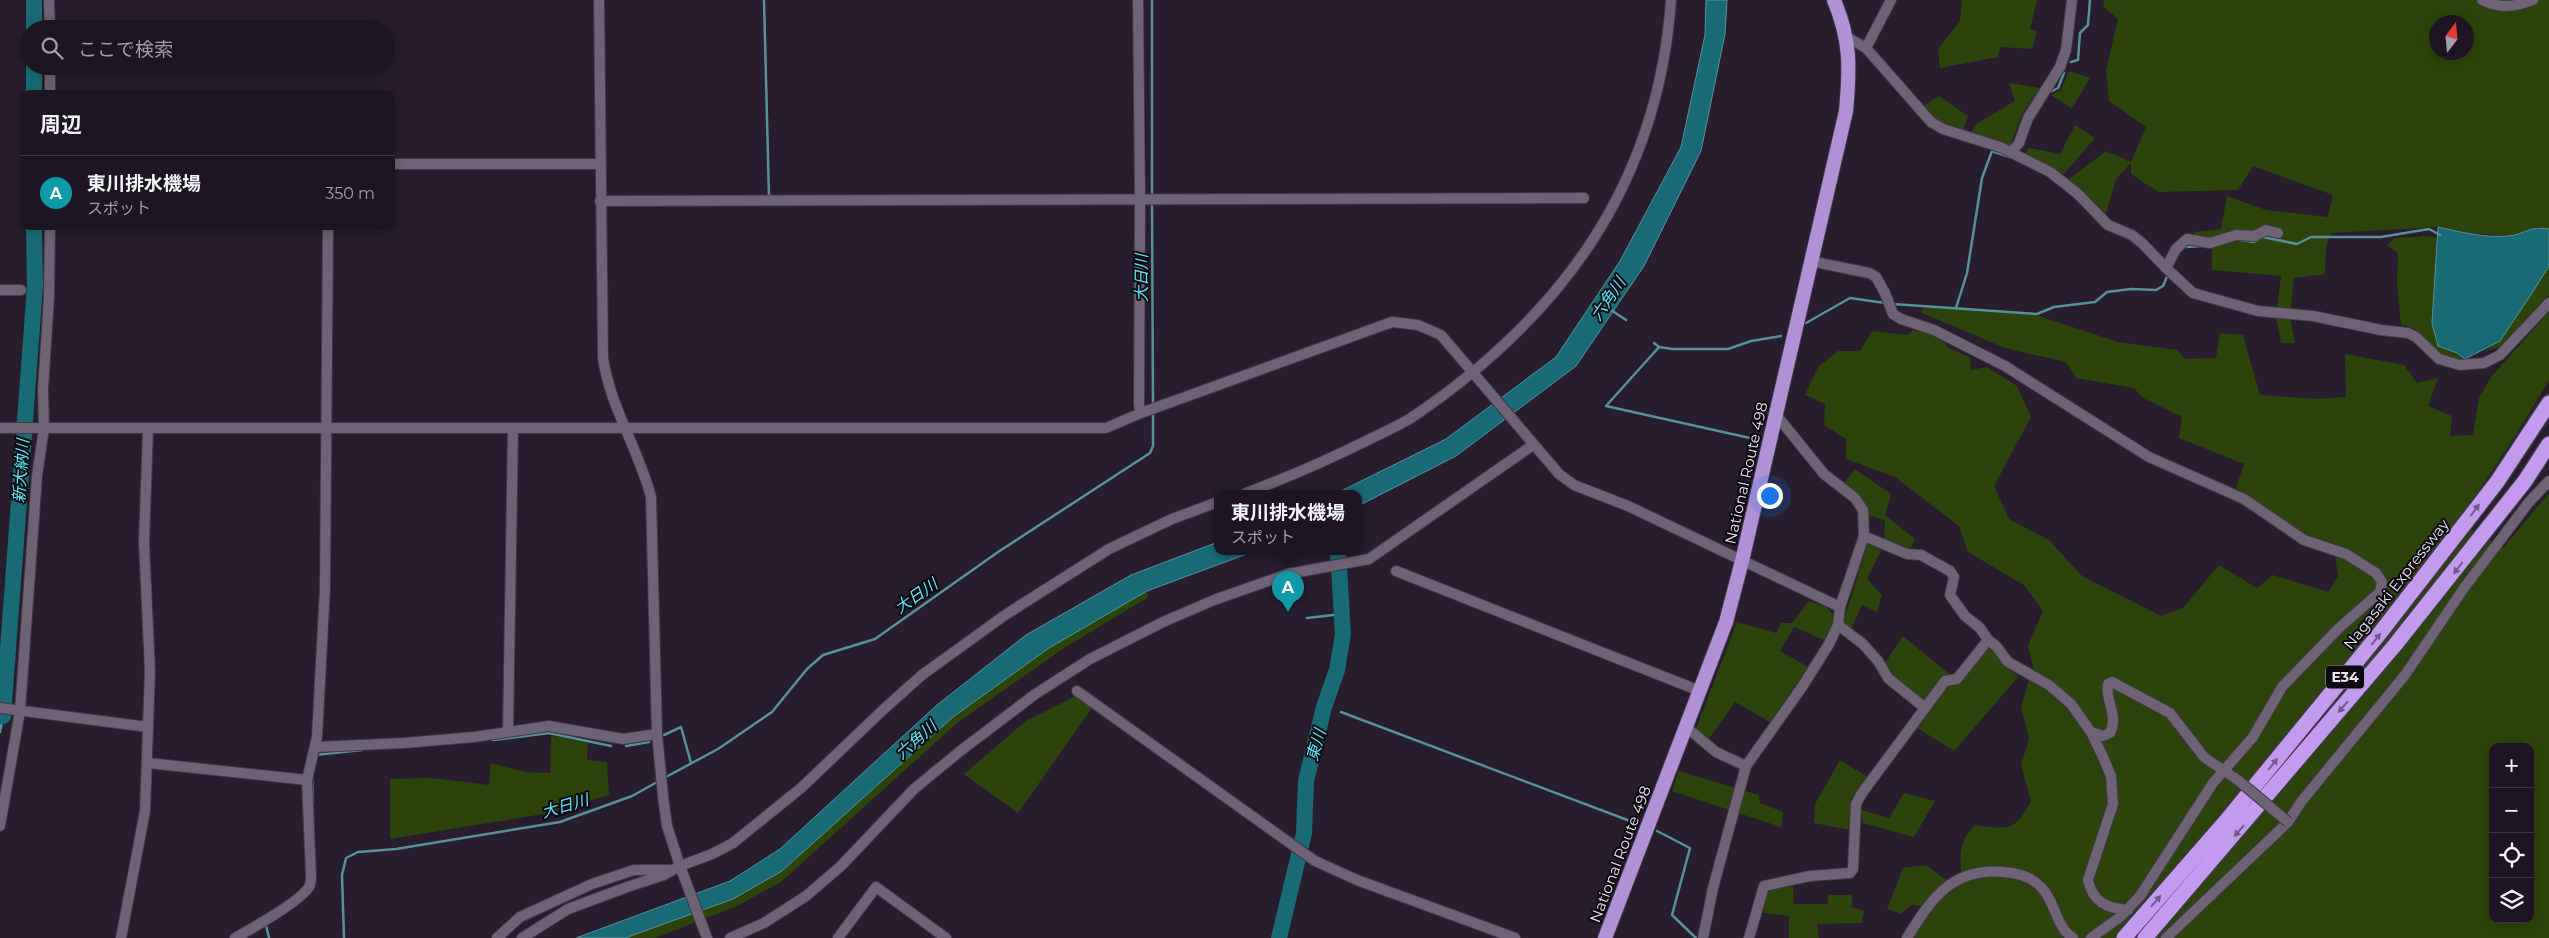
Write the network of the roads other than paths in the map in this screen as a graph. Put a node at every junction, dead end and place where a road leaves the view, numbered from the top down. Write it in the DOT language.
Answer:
graph roads {
  1 [pos="49,0"];
  2 [pos="599,0"];
  3 [pos="1138,0"];
  4 [pos="1671,0"];
  5 [pos="1834,0"];
  6 [pos="1891,0"];
  7 [pos="2072,0"];
  8 [pos="2482,0"];
  9 [pos="2533,0"];
  10 [pos="50,20"];
  11 [pos="1847,37"];
  12 [pos="1866,48"];
  13 [pos="50,75"];
  14 [pos="50,90"];
  15 [pos="2011,153"];
  16 [pos="395,164"];
  17 [pos="599,164"];
  18 [pos="1584,198"];
  19 [pos="1140,199"];
  20 [pos="600,201"];
  21 [pos="50,230"];
  22 [pos="328,230"];
  23 [pos="2278,234"];
  24 [pos="1810,261"];
  25 [pos="2169,272"];
  26 [pos="0,290"];
  27 [pos="21,290"];
  28 [pos="2549,303"];
  29 [pos="1474,373"];
  30 [pos="2549,403"];
  31 [pos="1141,413"];
  32 [pos="1777,416"];
  33 [pos="626,427"];
  34 [pos="0,428"];
  35 [pos="40,428"];
  36 [pos="148,428"];
  37 [pos="328,428"];
  38 [pos="513,428"];
  39 [pos="1531,443"];
  40 [pos="2549,444"];
  41 [pos="2549,481"];
  42 [pos="1254,490"];
  43 [pos="1214,503"];
  44 [pos="1864,536"];
  45 [pos="1742,561"];
  46 [pos="1396,571"];
  47 [pos="1840,607"];
  48 [pos="1838,625"];
  49 [pos="1988,640"];
  50 [pos="1700,691"];
  51 [pos="1077,692"];
  52 [pos="1925,708"];
  53 [pos="10,710"];
  54 [pos="148,727"];
  55 [pos="1686,727"];
  56 [pos="508,731"];
  57 [pos="2091,732"];
  58 [pos="657,734"];
  59 [pos="316,747"];
  60 [pos="148,763"];
  61 [pos="1746,766"];
  62 [pos="2224,770"];
  63 [pos="307,780"];
  64 [pos="2288,822"];
  65 [pos="0,826"];
  66 [pos="678,869"];
  67 [pos="2128,910"];
  68 [pos="121,938"];
  69 [pos="235,938"];
  70 [pos="496,938"];
  71 [pos="522,938"];
  72 [pos="707,938"];
  73 [pos="730,938"];
  74 [pos="838,938"];
  75 [pos="946,938"];
  76 [pos="1515,938"];
  77 [pos="1605,938"];
  78 [pos="1702,938"];
  79 [pos="1749,938"];
  80 [pos="1907,938"];
  81 [pos="2073,938"];
  82 [pos="2091,938"];
  83 [pos="2124,938"];
  84 [pos="2145,938"];
  85 [pos="2166,938"];
  1 -- 10 [label="street"];
  2 -- 17 [label="street"];
  3 -- 19 [label="street"];
  4 -- 29 [label="street"];
  5 -- 11 [label="highway, National Route 498"];
  6 -- 12 [label="street"];
  7 -- 15 [label="street"];
  8 -- 9 [label="street"];
  11 -- 12 [label="street"];
  11 -- 24 [label="highway, National Route 498"];
  12 -- 15 [label="street"];
  13 -- 14 [label="street"];
  15 -- 25 [label="street"];
  16 -- 17 [label="street"];
  17 -- 20 [label="street"];
  18 -- 19 [label="street"];
  19 -- 20 [label="street"];
  19 -- 31 [label="street"];
  20 -- 33 [label="street"];
  21 -- 35 [label="street"];
  22 -- 37 [label="street"];
  23 -- 25 [label="street"];
  24 -- 32 [label="highway, National Route 498"];
  24 -- 62 [label="street"];
  25 -- 28 [label="street"];
  26 -- 27 [label="street"];
  29 -- 31 [label="street"];
  29 -- 39 [label="street"];
  29 -- 42 [label="street"];
  83 -- 30 [label="highway, Nagasaki Expressway / E34, one-way"];
  31 -- 33 [label="street"];
  32 -- 44 [label="street"];
  32 -- 45 [label="highway, National Route 498"];
  33 -- 38 [label="street"];
  33 -- 58 [label="street"];
  34 -- 35 [label="street"];
  35 -- 36 [label="street"];
  35 -- 53 [label="street"];
  36 -- 37 [label="street"];
  36 -- 54 [label="street"];
  37 -- 38 [label="street"];
  37 -- 59 [label="street"];
  38 -- 56 [label="street"];
  39 -- 45 [label="street"];
  39 -- 73 [label="street"];
  40 -- 84 [label="highway, E34, one-way"];
  41 -- 64 [label="street"];
  43 -- 66 [label="street"];
  44 -- 47 [label="street"];
  44 -- 49 [label="street"];
  45 -- 47 [label="street"];
  45 -- 50 [label="highway, National Route 498"];
  46 -- 50 [label="street"];
  47 -- 48 [label="street"];
  48 -- 52 [label="street"];
  48 -- 61 [label="street"];
  49 -- 52 [label="street"];
  49 -- 57 [label="street"];
  50 -- 55 [label="highway, National Route 498"];
  51 -- 76 [label="street"];
  52 -- 79 [label="street"];
  53 -- 54 [label="street"];
  53 -- 65 [label="street"];
  54 -- 60 [label="street"];
  55 -- 61 [label="street"];
  55 -- 77 [label="highway, National Route 498"];
  56 -- 58 [label="street"];
  56 -- 59 [label="street"];
  57 -- 62 [label="street"];
  57 -- 67 [label="street"];
  58 -- 66 [label="street"];
  59 -- 63 [label="street"];
  60 -- 63 [label="street"];
  60 -- 68 [label="street"];
  61 -- 78 [label="street"];
  62 -- 64 [label="street, bridge"];
  62 -- 67 [label="street"];
  63 -- 69 [label="street"];
  64 -- 85 [label="street"];
  66 -- 70 [label="street"];
  66 -- 71 [label="street"];
  66 -- 72 [label="street"];
  67 -- 82 [label="street"];
  74 -- 75 [label="street"];
  80 -- 81 [label="street"];
}
